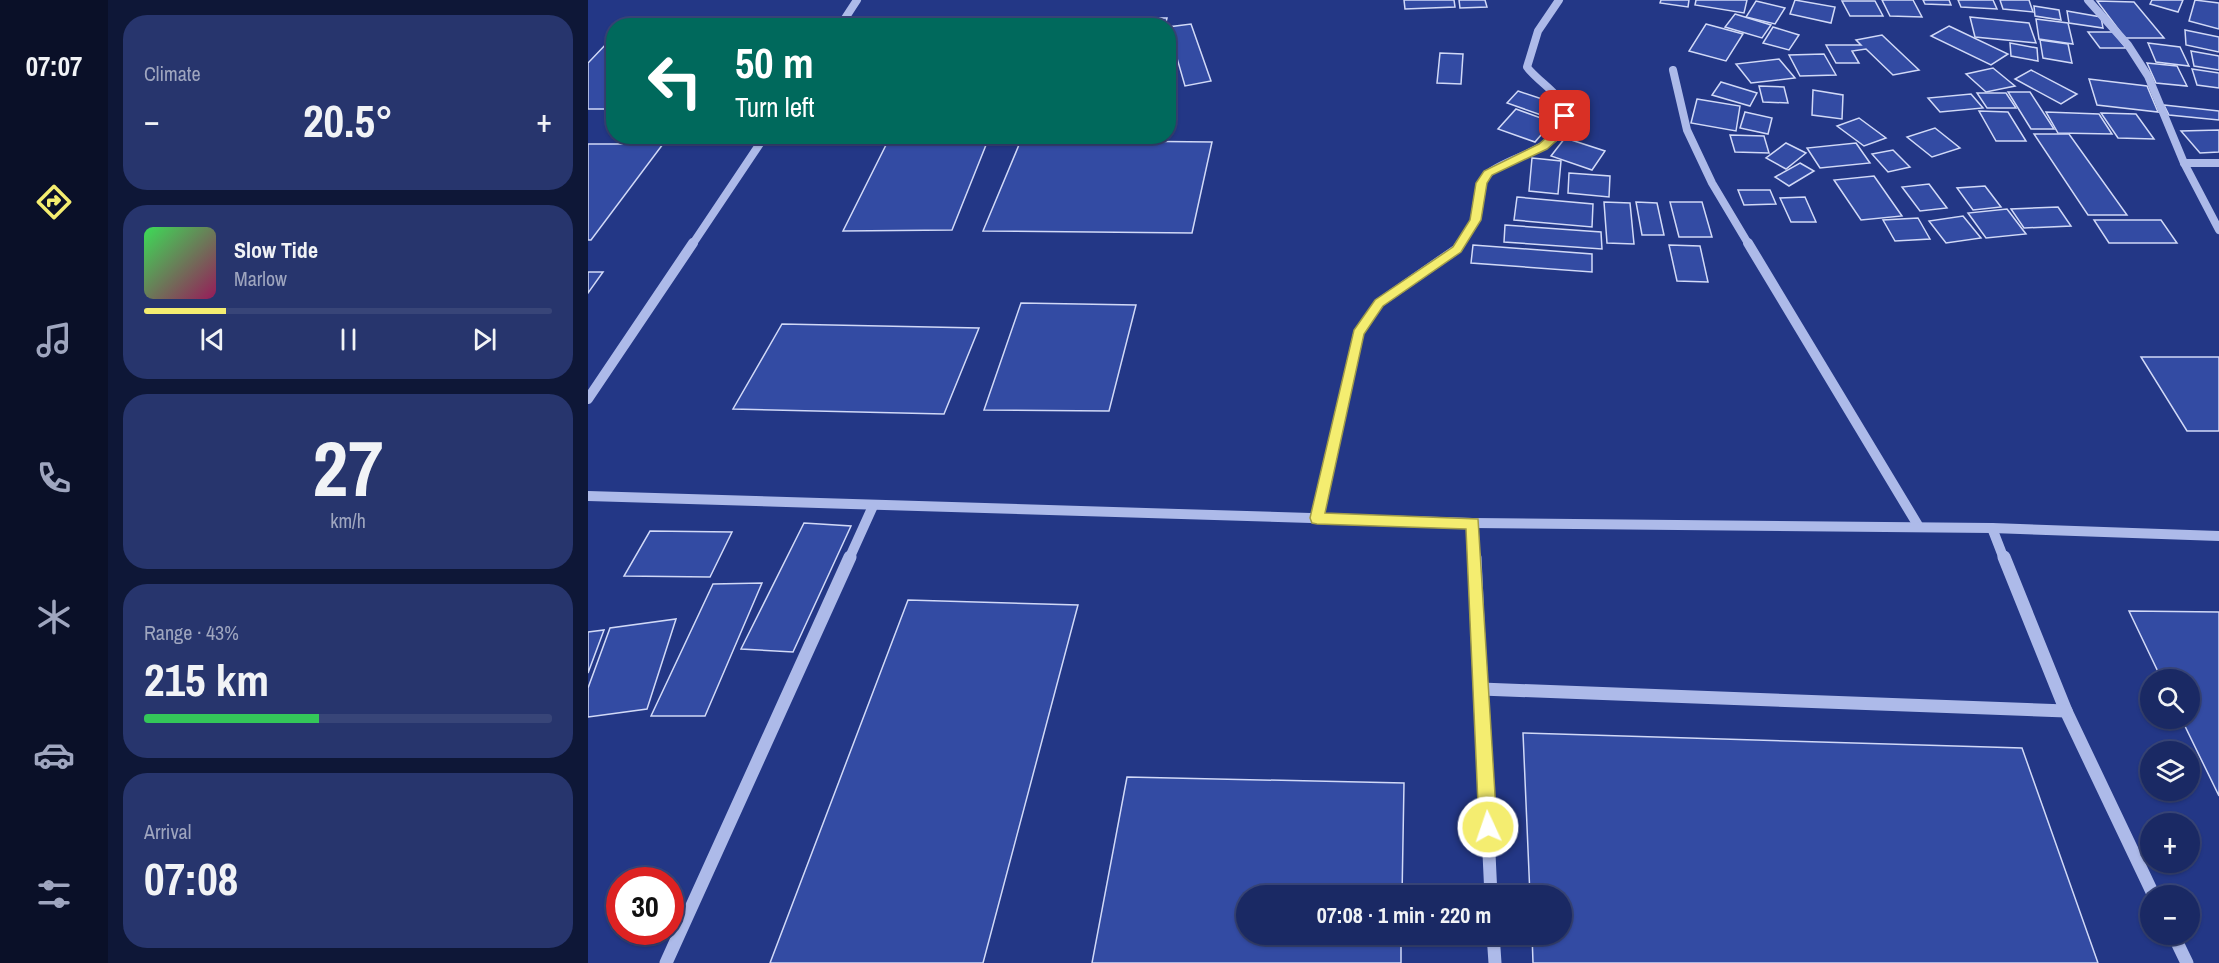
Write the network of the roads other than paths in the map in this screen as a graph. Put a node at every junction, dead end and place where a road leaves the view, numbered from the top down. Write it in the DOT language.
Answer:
graph roads {
  1 [pos="857,0"];
  2 [pos="1559,0"];
  3 [pos="2088,0"];
  4 [pos="845,18"];
  5 [pos="1672,70"];
  6 [pos="760,144"];
  7 [pos="2184,163"];
  8 [pos="2219,163"];
  9 [pos="2219,230"];
  10 [pos="588,399"];
  11 [pos="588,496"];
  12 [pos="873,506"];
  13 [pos="1317,518"];
  14 [pos="1473,523"];
  15 [pos="1919,527"];
  16 [pos="1992,528"];
  17 [pos="2219,536"];
  18 [pos="1481,689"];
  19 [pos="2066,711"];
  20 [pos="1490,885"];
  21 [pos="2149,885"];
  22 [pos="1494,945"];
  23 [pos="2178,945"];
  24 [pos="666,963"];
  25 [pos="1495,963"];
  26 [pos="2187,963"];
  1 -- 4 [label="street"];
  2 -- 13 [label="street"];
  3 -- 7 [label="street"];
  5 -- 15 [label="street"];
  6 -- 10 [label="street"];
  7 -- 8 [label="street"];
  7 -- 9 [label="street"];
  11 -- 12 [label="street"];
  12 -- 13 [label="street"];
  12 -- 24 [label="street"];
  13 -- 14 [label="street"];
  14 -- 15 [label="street"];
  14 -- 18 [label="street"];
  15 -- 16 [label="street"];
  16 -- 17 [label="street"];
  16 -- 19 [label="street"];
  18 -- 19 [label="street"];
  18 -- 20 [label="street"];
  19 -- 21 [label="street"];
  22 -- 25 [label="street"];
  23 -- 26 [label="street"];
}
